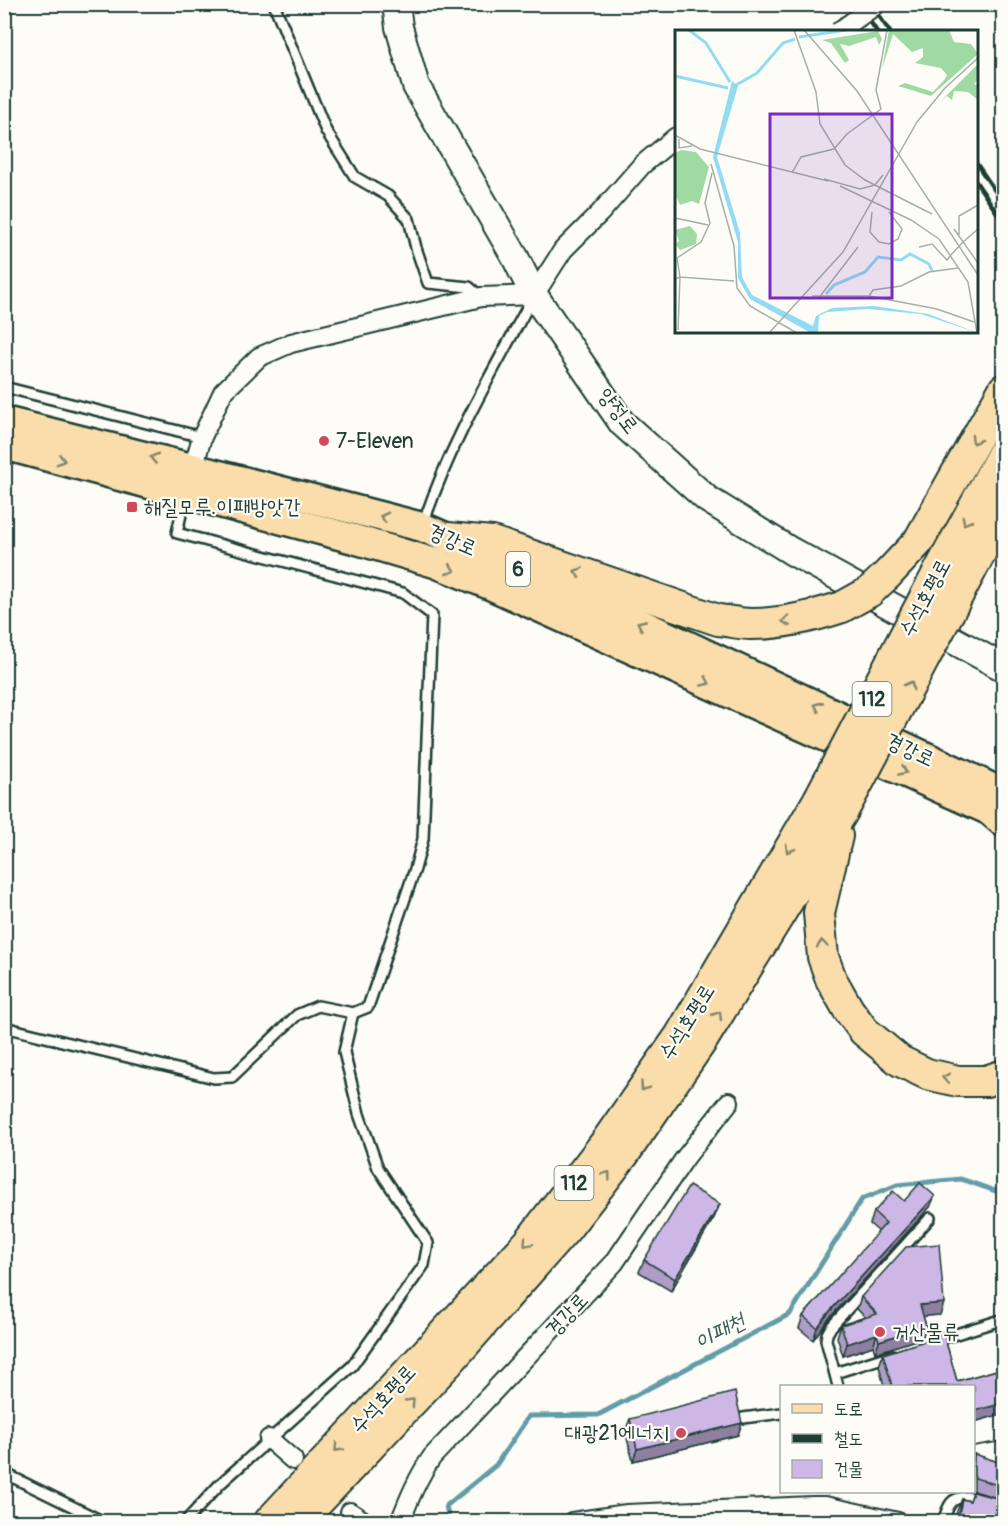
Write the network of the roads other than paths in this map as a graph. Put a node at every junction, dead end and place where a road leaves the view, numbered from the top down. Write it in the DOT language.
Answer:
graph roads {
  1 [pos="274,4"];
  2 [pos="396,4"];
  3 [pos="877,4"];
  4 [pos="841,30"];
  5 [pos="675,138"];
  6 [pos="534,295"];
  7 [pos="480,297"];
  8 [pos="4,387"];
  9 [pos="1004,389"];
  10 [pos="4,421"];
  11 [pos="202,437"];
  12 [pos="4,445"];
  13 [pos="1004,451"];
  14 [pos="189,481"];
  15 [pos="1004,508"];
  16 [pos="435,532"];
  17 [pos="937,605"];
  18 [pos="1004,668"];
  19 [pos="831,805"];
  20 [pos="1000,811"];
  21 [pos="353,1012"];
  22 [pos="4,1027"];
  23 [pos="1004,1075"];
  24 [pos="729,1102"];
  25 [pos="930,1218"];
  26 [pos="1004,1319"];
  27 [pos="925,1344"];
  28 [pos="902,1352"];
  29 [pos="835,1373"];
  30 [pos="838,1385"];
  31 [pos="780,1413"];
  32 [pos="743,1418"];
  33 [pos="270,1439"];
  34 [pos="1004,1451"];
  35 [pos="975,1456"];
  36 [pos="293,1460"];
  37 [pos="4,1473"];
  38 [pos="830,1499"];
  39 [pos="1004,1507"];
  40 [pos="104,1521"];
  41 [pos="185,1521"];
  42 [pos="269,1521"];
  43 [pos="299,1521"];
  44 [pos="400,1521"];
  45 [pos="572,1521"];
  46 [pos="898,1521"];
  47 [pos="942,1521"];
  1 -- 7 [label="lane"];
  2 -- 6 [label="main road, 양정로"];
  3 -- 4 [label="street, bridge"];
  5 -- 6 [label="street"];
  6 -- 7 [label="street"];
  6 -- 16 [label="lane"];
  6 -- 18 [label="main road, 양정로"];
  7 -- 11 [label="street"];
  8 -- 11 [label="lane"];
  9 -- 16 [label="highway, one-way, bridge"];
  14 -- 10 [label="main road, 경강로 / 6, one-way"];
  11 -- 14 [label="street"];
  12 -- 14 [label="main road, 경강로 / 6, one-way"];
  13 -- 17 [label="highway, 수석호평로 / 112, one-way"];
  16 -- 14 [label="main road, 경강로 / 6, one-way"];
  14 -- 20 [label="main road, 경강로 / 6, one-way"];
  14 -- 21 [label="lane"];
  15 -- 17 [label="highway, 수석호평로 / 112"];
  20 -- 16 [label="main road, 경강로 / 6, one-way"];
  17 -- 19 [label="highway, 수석호평로 / 112, bridge"];
  23 -- 19 [label="highway, one-way"];
  19 -- 42 [label="highway, 수석호평로 / 112, one-way"];
  43 -- 19 [label="highway, 수석호평로 / 112, one-way"];
  21 -- 22 [label="lane"];
  21 -- 33 [label="lane"];
  24 -- 44 [label="street, 경강로"];
  25 -- 29 [label="lane"];
  26 -- 27 [label="lane"];
  28 -- 29 [label="lane"];
  29 -- 30 [label="lane"];
  31 -- 32 [label="lane"];
  33 -- 36 [label="street"];
  33 -- 41 [label="lane"];
  34 -- 35 [label="street"];
  37 -- 40 [label="lane"];
  38 -- 45 [label="street"];
  38 -- 46 [label="street"];
  39 -- 47 [label="lane"];
}
